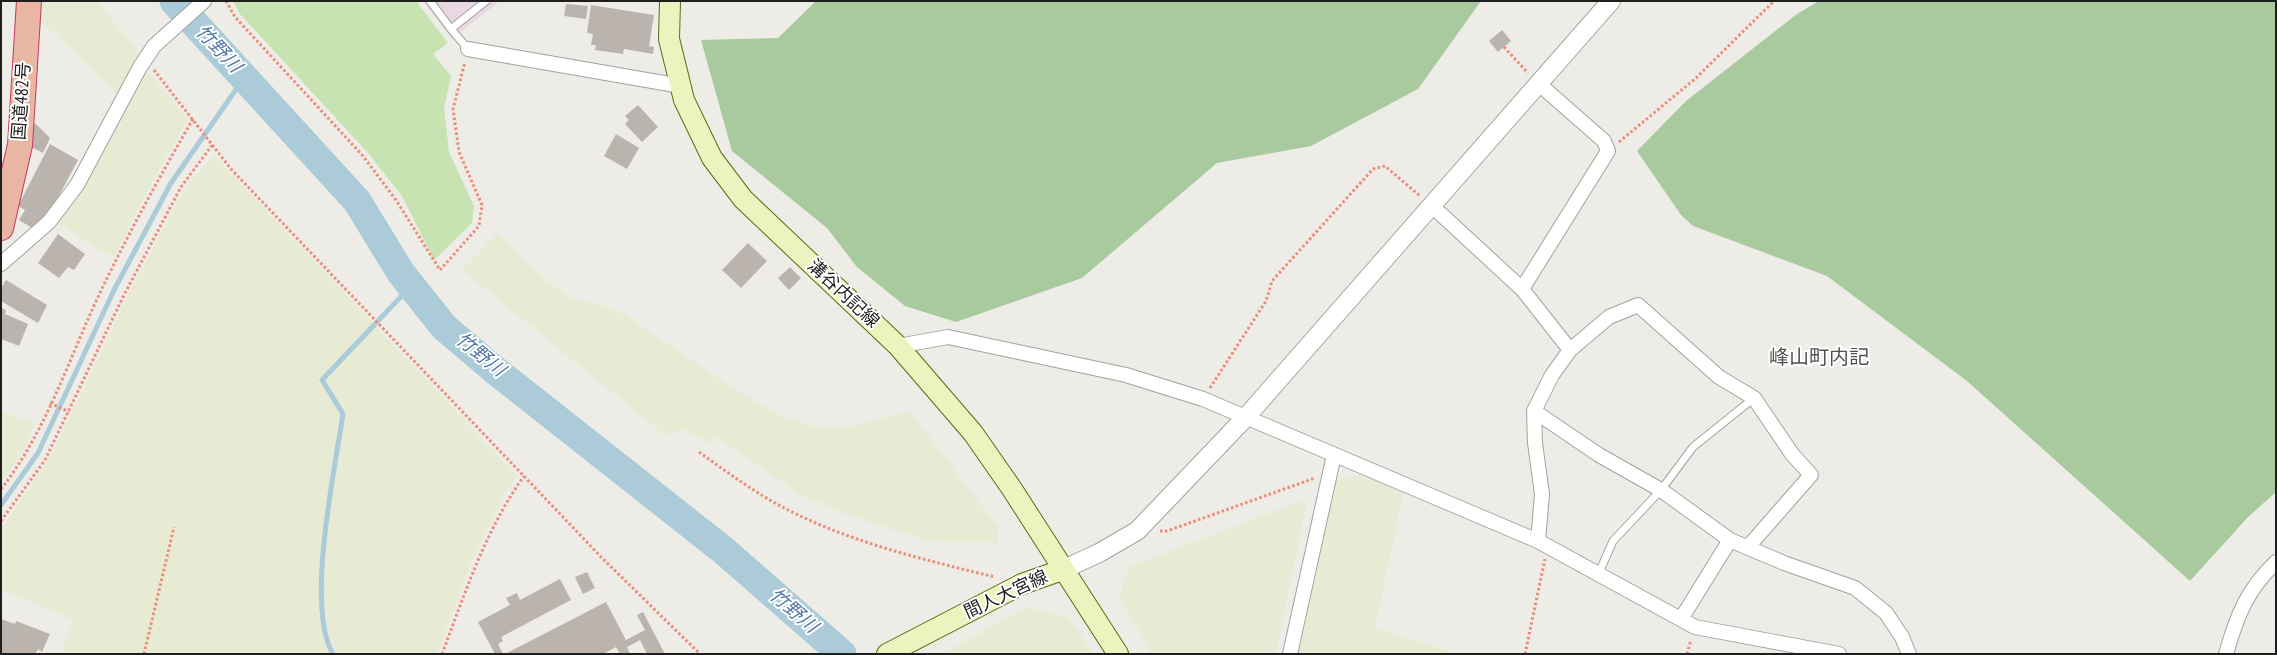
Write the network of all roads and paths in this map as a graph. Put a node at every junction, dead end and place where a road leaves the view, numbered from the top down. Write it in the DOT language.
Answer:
graph roads {
  1 [pos="29,1"];
  2 [pos="204,1"];
  3 [pos="226,1"];
  4 [pos="430,1"];
  5 [pos="486,1"];
  6 [pos="670,1"];
  7 [pos="1611,1"];
  8 [pos="1774,1"];
  9 [pos="451,29"];
  10 [pos="1504,47"];
  11 [pos="468,49"];
  12 [pos="140,68"];
  13 [pos="1539,84"];
  14 [pos="680,86"];
  15 [pos="193,119"];
  16 [pos="213,144"];
  17 [pos="1608,151"];
  18 [pos="1431,205"];
  19 [pos="1,228"];
  20 [pos="1,264"];
  21 [pos="1522,288"];
  22 [pos="898,346"];
  23 [pos="1570,350"];
  24 [pos="1203,398"];
  25 [pos="1754,398"];
  26 [pos="50,403"];
  27 [pos="1534,411"];
  28 [pos="68,412"];
  29 [pos="1246,417"];
  30 [pos="699,452"];
  31 [pos="1334,455"];
  32 [pos="1330,472"];
  33 [pos="524,475"];
  34 [pos="1,489"];
  35 [pos="1661,490"];
  36 [pos="1,521"];
  37 [pos="174,527"];
  38 [pos="1137,531"];
  39 [pos="1730,540"];
  40 [pos="1542,544"];
  41 [pos="1748,547"];
  42 [pos="2276,562"];
  43 [pos="1062,570"];
  44 [pos="1598,575"];
  45 [pos="1022,584"];
  46 [pos="1681,619"];
  47 [pos="144,654"];
  48 [pos="442,654"];
  49 [pos="700,654"];
  50 [pos="887,654"];
  51 [pos="1118,654"];
  52 [pos="1290,654"];
  53 [pos="1525,654"];
  54 [pos="1839,654"];
  55 [pos="1909,654"];
  56 [pos="2226,654"];
  1 -- 19 [label="highway, 国道482号"];
  2 -- 12 [label="street"];
  3 -- 11 [label="path"];
  4 -- 9 [label="lane"];
  5 -- 9 [label="lane"];
  6 -- 14 [label="main road, 溝谷内記線"];
  7 -- 13 [label="street"];
  8 -- 17 [label="path"];
  9 -- 11 [label="lane"];
  10 -- 13 [label="path"];
  11 -- 14 [label="street"];
  12 -- 15 [label="path"];
  12 -- 20 [label="street"];
  13 -- 17 [label="street"];
  13 -- 18 [label="street"];
  14 -- 22 [label="main road, 溝谷内記線"];
  15 -- 16 [label="path"];
  15 -- 26 [label="path"];
  16 -- 28 [label="path"];
  16 -- 33 [label="path"];
  17 -- 21 [label="street"];
  18 -- 21 [label="street"];
  18 -- 24 [label="path"];
  18 -- 29 [label="street"];
  21 -- 23 [label="street"];
  22 -- 24 [label="street"];
  22 -- 43 [label="main road, 溝谷内記線"];
  23 -- 25 [label="street"];
  23 -- 27 [label="street"];
  24 -- 29 [label="street"];
  25 -- 35 [label="lane"];
  25 -- 41 [label="street"];
  26 -- 28 [label="path"];
  26 -- 34 [label="path"];
  27 -- 35 [label="street"];
  27 -- 40 [label="street"];
  28 -- 36 [label="path"];
  29 -- 31 [label="street"];
  29 -- 38 [label="street"];
  30 -- 45 [label="path"];
  31 -- 32 [label="street"];
  31 -- 40 [label="street"];
  32 -- 38 [label="path"];
  32 -- 52 [label="street"];
  33 -- 48 [label="path"];
  33 -- 49 [label="path"];
  35 -- 39 [label="street"];
  35 -- 44 [label="lane"];
  37 -- 47 [label="path"];
  38 -- 43 [label="street"];
  39 -- 41 [label="street"];
  39 -- 46 [label="street"];
  40 -- 44 [label="street"];
  40 -- 53 [label="path"];
  41 -- 55 [label="street"];
  42 -- 56 [label="street"];
  43 -- 45 [label="main road, 間人大宮線"];
  43 -- 51 [label="main road, 間人大宮線"];
  44 -- 46 [label="street"];
  45 -- 50 [label="main road, 間人大宮線"];
  46 -- 54 [label="street"];
}
